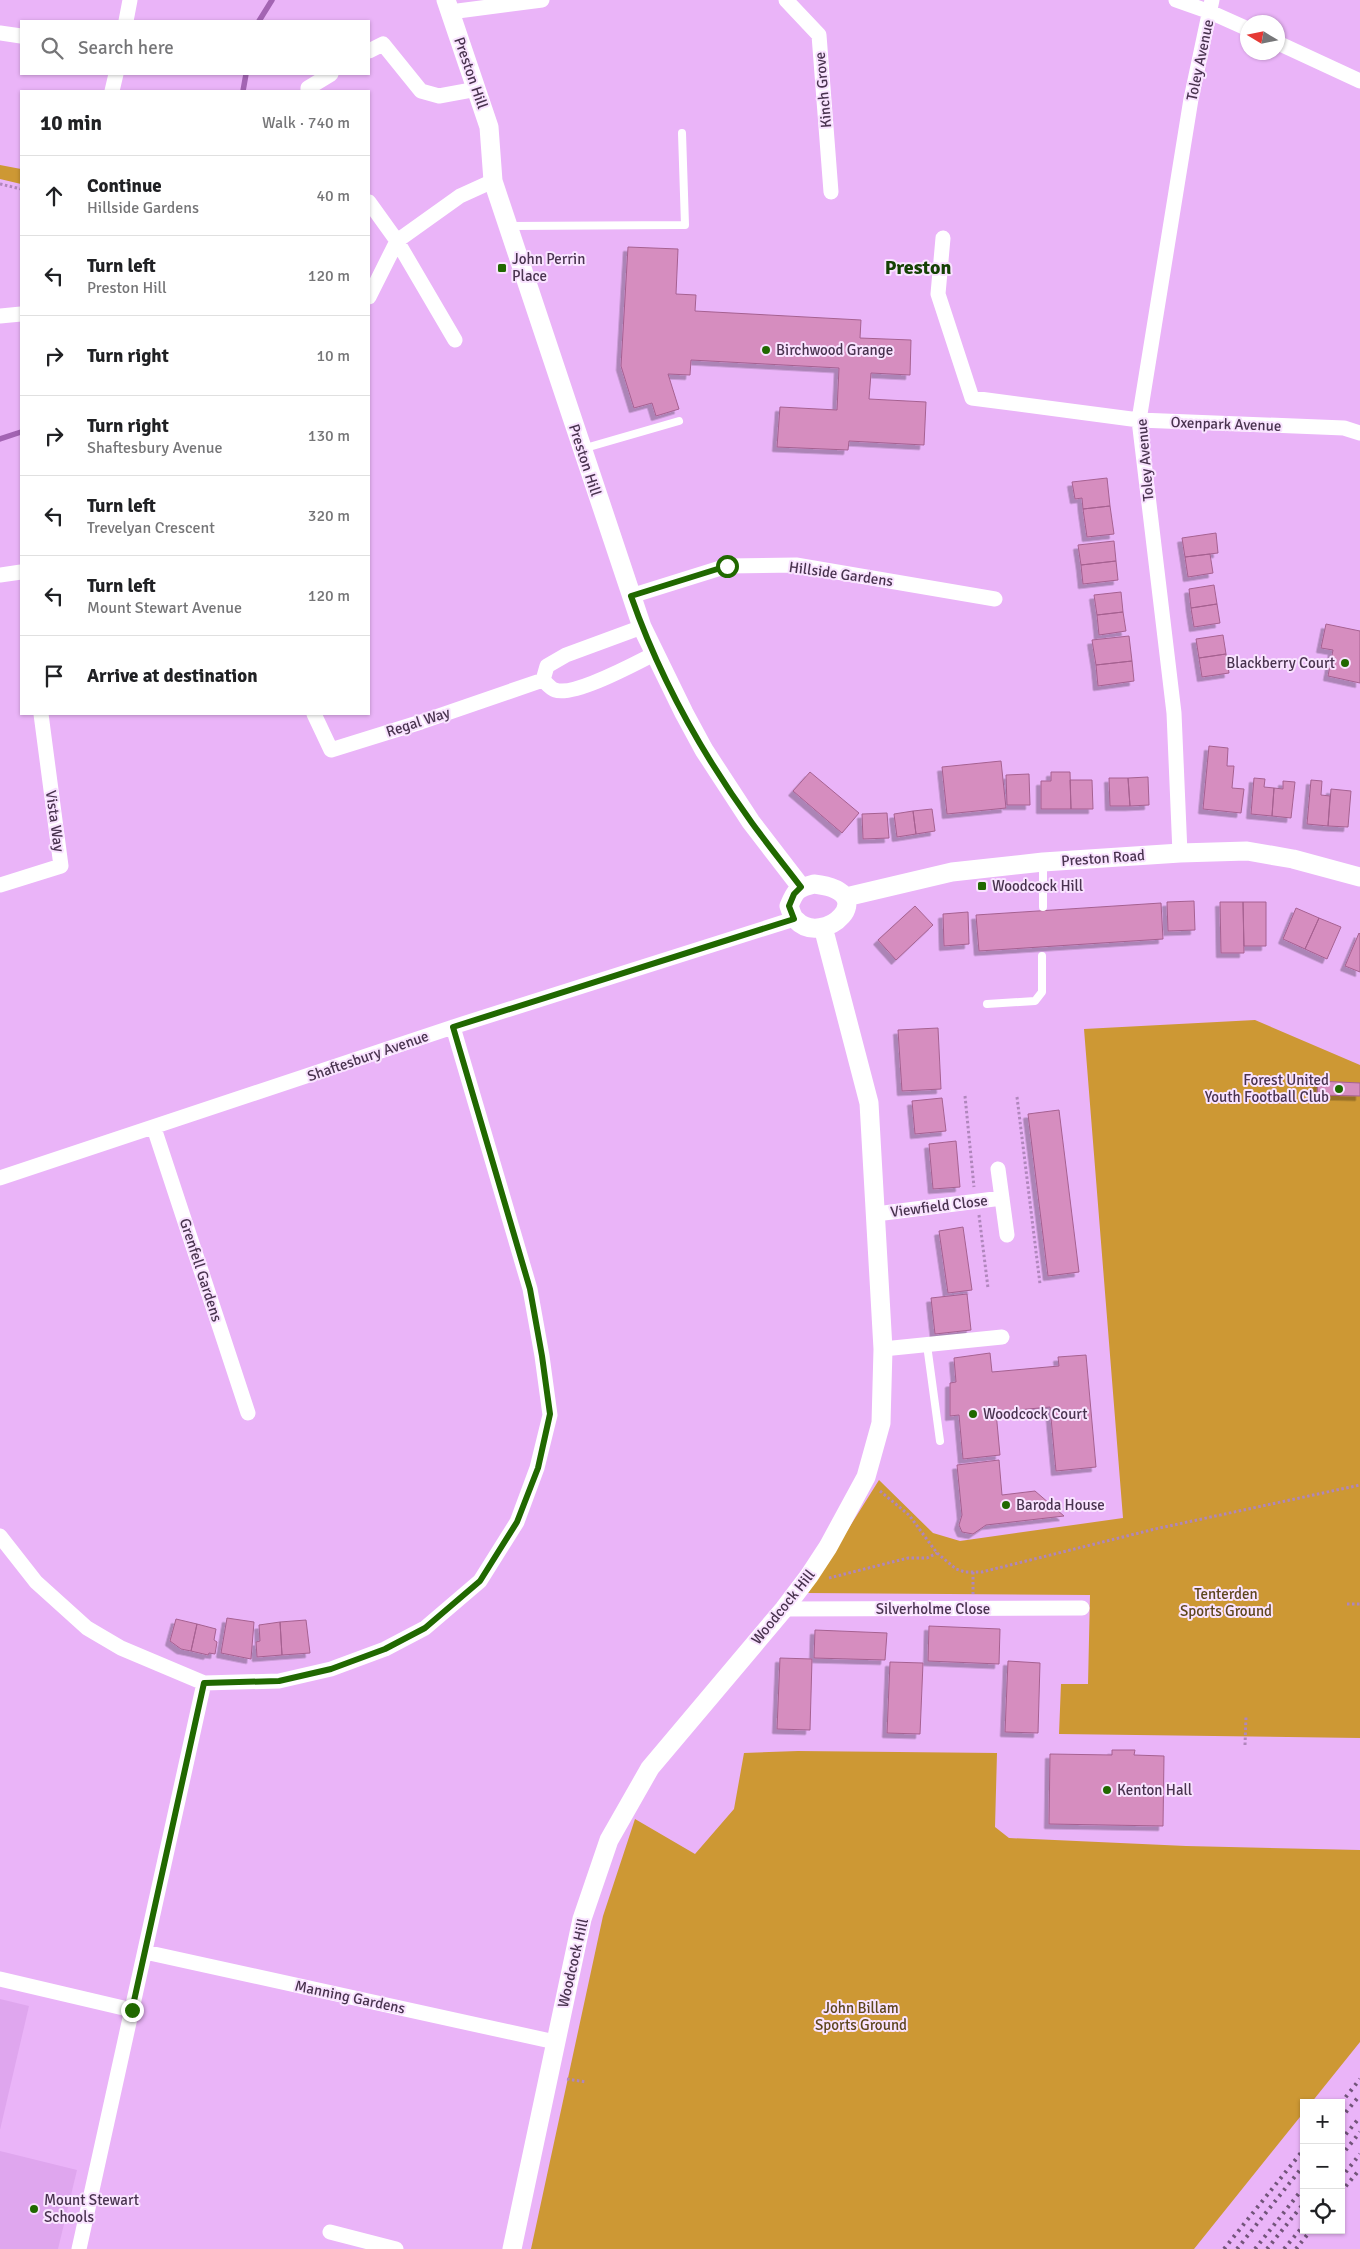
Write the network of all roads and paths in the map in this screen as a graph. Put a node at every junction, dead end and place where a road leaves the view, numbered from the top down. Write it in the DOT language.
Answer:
graph roads {
  1 [pos="130,0"];
  2 [pos="542,0"];
  3 [pos="786,0"];
  4 [pos="1176,0"];
  5 [pos="448,6"];
  6 [pos="1211,6"];
  7 [pos="126,20"];
  8 [pos="1240,24"];
  9 [pos="0,33"];
  10 [pos="20,36"];
  11 [pos="1285,46"];
  12 [pos="370,50"];
  13 [pos="116,75"];
  14 [pos="329,75"];
  15 [pos="1360,81"];
  16 [pos="477,89"];
  17 [pos="112,90"];
  18 [pos="308,90"];
  19 [pos="682,132"];
  20 [pos="493,181"];
  21 [pos="0,184"];
  22 [pos="20,189"];
  23 [pos="832,192"];
  24 [pos="370,203"];
  25 [pos="508,226"];
  26 [pos="942,238"];
  27 [pos="397,241"];
  28 [pos="370,295"];
  29 [pos="20,314"];
  30 [pos="0,316"];
  31 [pos="455,340"];
  32 [pos="1139,420"];
  33 [pos="679,421"];
  34 [pos="1360,433"];
  35 [pos="582,449"];
  36 [pos="20,572"];
  37 [pos="0,575"];
  38 [pos="631,596"];
  39 [pos="995,599"];
  40 [pos="642,627"];
  41 [pos="654,654"];
  42 [pos="543,680"];
  43 [pos="41,715"];
  44 [pos="314,715"];
  45 [pos="1180,853"];
  46 [pos="1042,862"];
  47 [pos="1360,877"];
  48 [pos="0,885"];
  49 [pos="801,887"];
  50 [pos="846,897"];
  51 [pos="1043,907"];
  52 [pos="794,919"];
  53 [pos="823,927"];
  54 [pos="1042,956"];
  55 [pos="987,1004"];
  56 [pos="453,1027"];
  57 [pos="965,1096"];
  58 [pos="1017,1097"];
  59 [pos="154,1128"];
  60 [pos="998,1169"];
  61 [pos="0,1178"];
  62 [pos="974,1193"];
  63 [pos="1002,1198"];
  64 [pos="978,1212"];
  65 [pos="876,1214"];
  66 [pos="1007,1235"];
  67 [pos="1040,1284"];
  68 [pos="988,1288"];
  69 [pos="1002,1337"];
  70 [pos="927,1344"];
  71 [pos="883,1349"];
  72 [pos="248,1413"];
  73 [pos="940,1441"];
  74 [pos="866,1477"];
  75 [pos="1360,1485"];
  76 [pos="0,1536"];
  77 [pos="937,1553"];
  78 [pos="810,1576"];
  79 [pos="1347,1604"];
  80 [pos="1360,1604"];
  81 [pos="1082,1608"];
  82 [pos="784,1609"];
  83 [pos="204,1683"];
  84 [pos="1246,1717"];
  85 [pos="1245,1745"];
  86 [pos="145,1952"];
  87 [pos="0,1979"];
  88 [pos="132,2010"];
  89 [pos="556,2042"];
  90 [pos="330,2232"];
  91 [pos="79,2249"];
  92 [pos="396,2249"];
  93 [pos="512,2249"];
  1 -- 7 [label="street"];
  2 -- 5 [label="street"];
  3 -- 23 [label="street, Kinch Grove"];
  4 -- 6 [label="street"];
  5 -- 16 [label="street, Preston Hill"];
  6 -- 8 [label="street"];
  6 -- 32 [label="street, Toley Avenue"];
  9 -- 10 [label="street"];
  11 -- 15 [label="street"];
  12 -- 16 [label="street"];
  13 -- 17 [label="street"];
  14 -- 18 [label="street"];
  16 -- 20 [label="street, Preston Hill"];
  19 -- 25 [label="lane"];
  20 -- 25 [label="street, Preston Hill"];
  20 -- 27 [label="street"];
  21 -- 22 [label="path"];
  24 -- 27 [label="street"];
  25 -- 35 [label="street, Preston Hill"];
  26 -- 32 [label="street, Oxenpark Avenue"];
  27 -- 28 [label="street"];
  27 -- 31 [label="street"];
  29 -- 30 [label="street"];
  32 -- 34 [label="street, Oxenpark Avenue"];
  32 -- 45 [label="street, Toley Avenue"];
  33 -- 35 [label="lane"];
  35 -- 38 [label="street, Preston Hill"];
  36 -- 37 [label="street"];
  38 -- 39 [label="street, Hillside Gardens"];
  38 -- 40 [label="street, Preston Hill"];
  40 -- 41 [label="street, Preston Hill"];
  40 -- 42 [label="street"];
  41 -- 42 [label="street"];
  41 -- 49 [label="street, Preston Hill"];
  42 -- 44 [label="street, Regal Way"];
  43 -- 48 [label="street, Vista Way"];
  45 -- 46 [label="street, Preston Road"];
  45 -- 47 [label="street, Preston Road"];
  46 -- 50 [label="street, Preston Road"];
  46 -- 51 [label="lane"];
  49 -- 50 [label="street"];
  49 -- 52 [label="street"];
  50 -- 53 [label="street"];
  52 -- 53 [label="street"];
  52 -- 56 [label="street, Shaftesbury Avenue"];
  53 -- 65 [label="street, Woodcock Hill"];
  54 -- 55 [label="lane"];
  56 -- 59 [label="street, Shaftesbury Avenue"];
  56 -- 83 [label="street"];
  57 -- 62 [label="path"];
  58 -- 67 [label="path"];
  59 -- 61 [label="street, Shaftesbury Avenue"];
  59 -- 72 [label="street, Grenfell Gardens"];
  60 -- 63 [label="street, Viewfield Close"];
  63 -- 65 [label="street, Viewfield Close"];
  63 -- 66 [label="street, Viewfield Close"];
  64 -- 68 [label="path"];
  65 -- 71 [label="street, Woodcock Hill"];
  69 -- 70 [label="street"];
  70 -- 71 [label="street"];
  70 -- 73 [label="lane"];
  71 -- 74 [label="street, Woodcock Hill"];
  74 -- 77 [label="path"];
  74 -- 78 [label="street, Woodcock Hill"];
  75 -- 77 [label="path"];
  76 -- 83 [label="street"];
  77 -- 78 [label="path"];
  78 -- 82 [label="street, Woodcock Hill"];
  79 -- 80 [label="path"];
  81 -- 82 [label="street, Silverholme Close"];
  82 -- 89 [label="street, Woodcock Hill"];
  83 -- 86 [label="street"];
  84 -- 85 [label="path"];
  86 -- 88 [label="street"];
  86 -- 89 [label="street, Manning Gardens"];
  87 -- 88 [label="street"];
  88 -- 91 [label="street"];
  89 -- 93 [label="street, Woodcock Hill"];
  90 -- 92 [label="street"];
}
